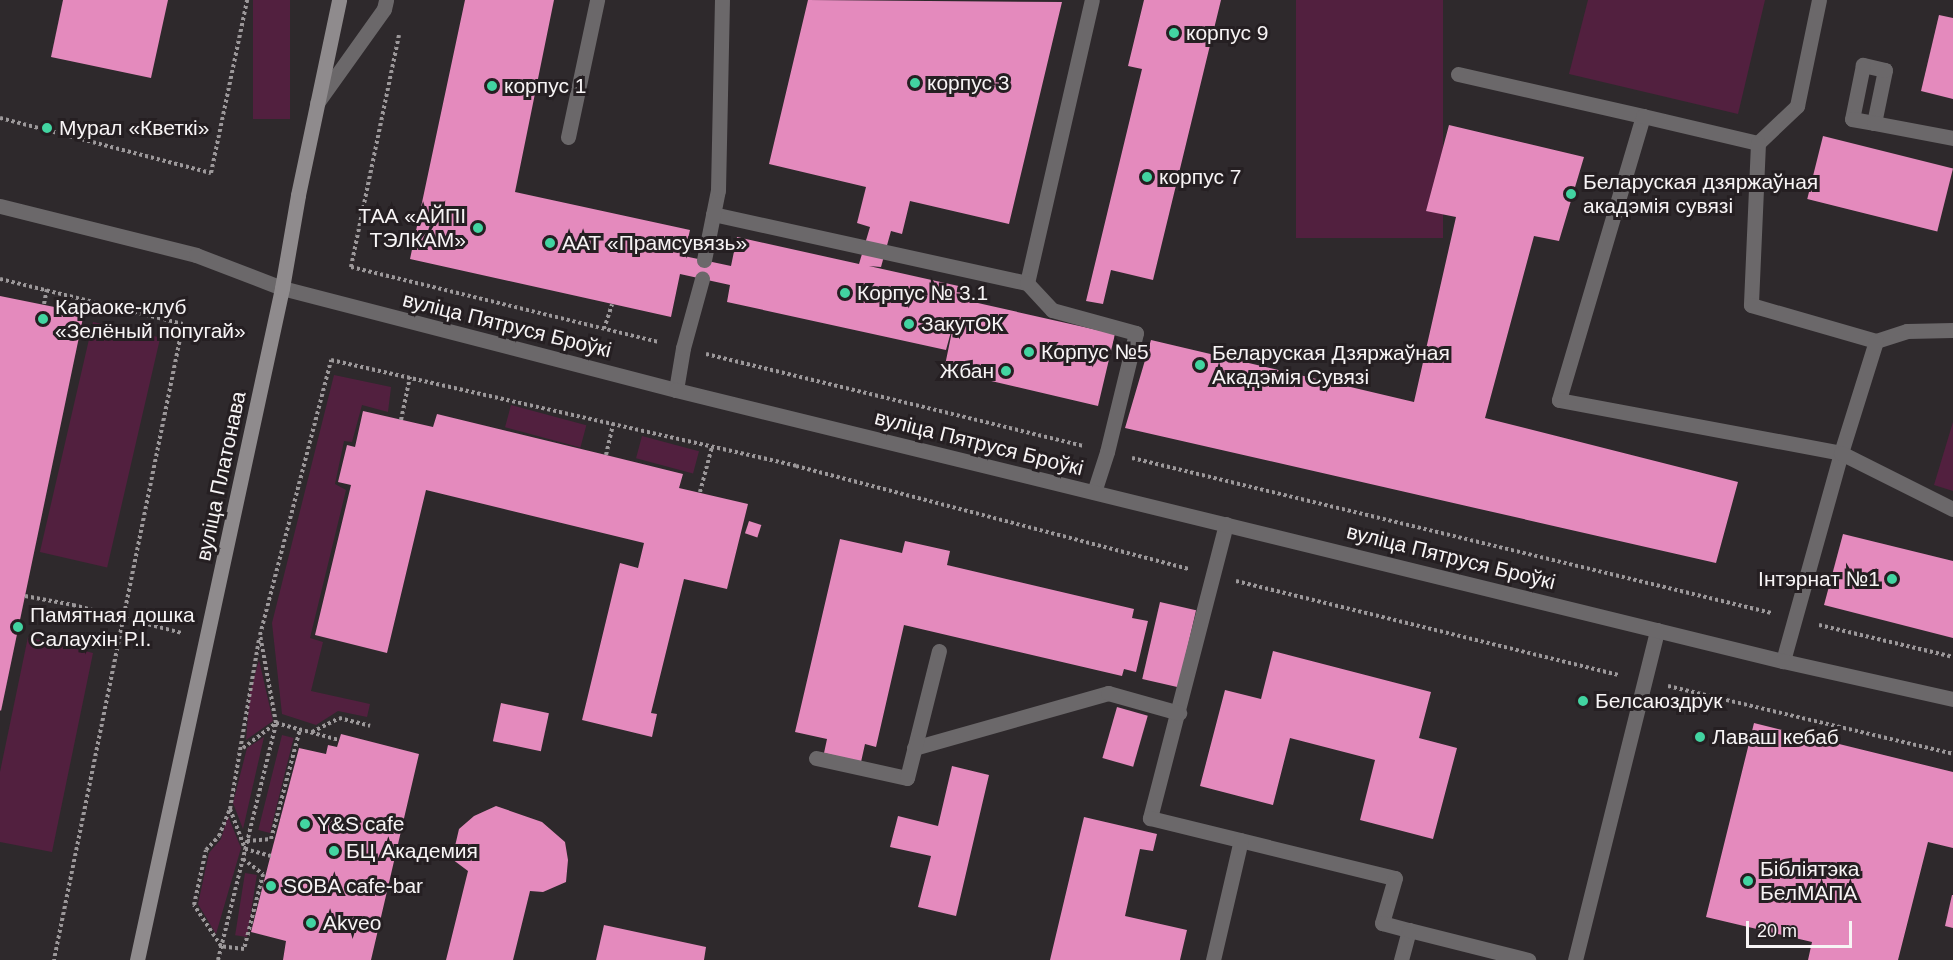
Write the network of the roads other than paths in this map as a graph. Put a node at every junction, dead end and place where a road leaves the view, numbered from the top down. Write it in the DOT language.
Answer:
graph roads {
  1 [pos="339,0"];
  2 [pos="386,0"];
  3 [pos="597,0"];
  4 [pos="722,0"];
  5 [pos="1092,0"];
  6 [pos="1819,0"];
  7 [pos="1458,74"];
  8 [pos="317,103"];
  9 [pos="1643,116"];
  10 [pos="1874,123"];
  11 [pos="568,137"];
  12 [pos="1953,138"];
  13 [pos="1758,143"];
  14 [pos="0,206"];
  15 [pos="712,214"];
  16 [pos="704,260"];
  17 [pos="702,279"];
  18 [pos="1027,283"];
  19 [pos="282,288"];
  20 [pos="1953,330"];
  21 [pos="1876,341"];
  22 [pos="676,390"];
  23 [pos="1841,453"];
  24 [pos="1094,492"];
  25 [pos="1953,509"];
  26 [pos="1226,524"];
  27 [pos="1657,630"];
  28 [pos="939,651"];
  29 [pos="1783,661"];
  30 [pos="1953,699"];
  31 [pos="1179,713"];
  32 [pos="914,748"];
  33 [pos="816,758"];
  34 [pos="1241,840"];
  35 [pos="1409,930"];
  36 [pos="136,960"];
  37 [pos="1213,960"];
  38 [pos="1401,960"];
  39 [pos="1528,960"];
  40 [pos="1575,960"];
  1 -- 8 [label="main road, вуліца Платонава"];
  2 -- 8 [label="street"];
  3 -- 11 [label="street"];
  4 -- 15 [label="street"];
  5 -- 18 [label="street"];
  6 -- 13 [label="street"];
  7 -- 9 [label="street"];
  8 -- 19 [label="main road, вуліца Платонава"];
  9 -- 13 [label="street"];
  9 -- 23 [label="street"];
  10 -- 12 [label="street"];
  13 -- 21 [label="street"];
  14 -- 19 [label="street, вуліца Пятруся Броўкі"];
  15 -- 16 [label="street"];
  15 -- 18 [label="street"];
  17 -- 22 [label="street"];
  18 -- 24 [label="street"];
  19 -- 22 [label="street, вуліца Пятруся Броўкі"];
  19 -- 36 [label="main road, вуліца Платонава"];
  20 -- 21 [label="street"];
  21 -- 23 [label="street"];
  22 -- 24 [label="street, вуліца Пятруся Броўкі"];
  23 -- 25 [label="street"];
  23 -- 29 [label="street"];
  24 -- 26 [label="street, вуліца Пятруся Броўкі"];
  26 -- 27 [label="street, вуліца Пятруся Броўкі"];
  26 -- 31 [label="street"];
  27 -- 29 [label="street, вуліца Пятруся Броўкі"];
  27 -- 40 [label="street"];
  28 -- 32 [label="street"];
  29 -- 30 [label="street, вуліца Пятруся Броўкі"];
  31 -- 32 [label="street"];
  31 -- 34 [label="street"];
  32 -- 33 [label="street"];
  34 -- 35 [label="street"];
  34 -- 37 [label="street"];
  35 -- 38 [label="street"];
  35 -- 39 [label="street"];
}
